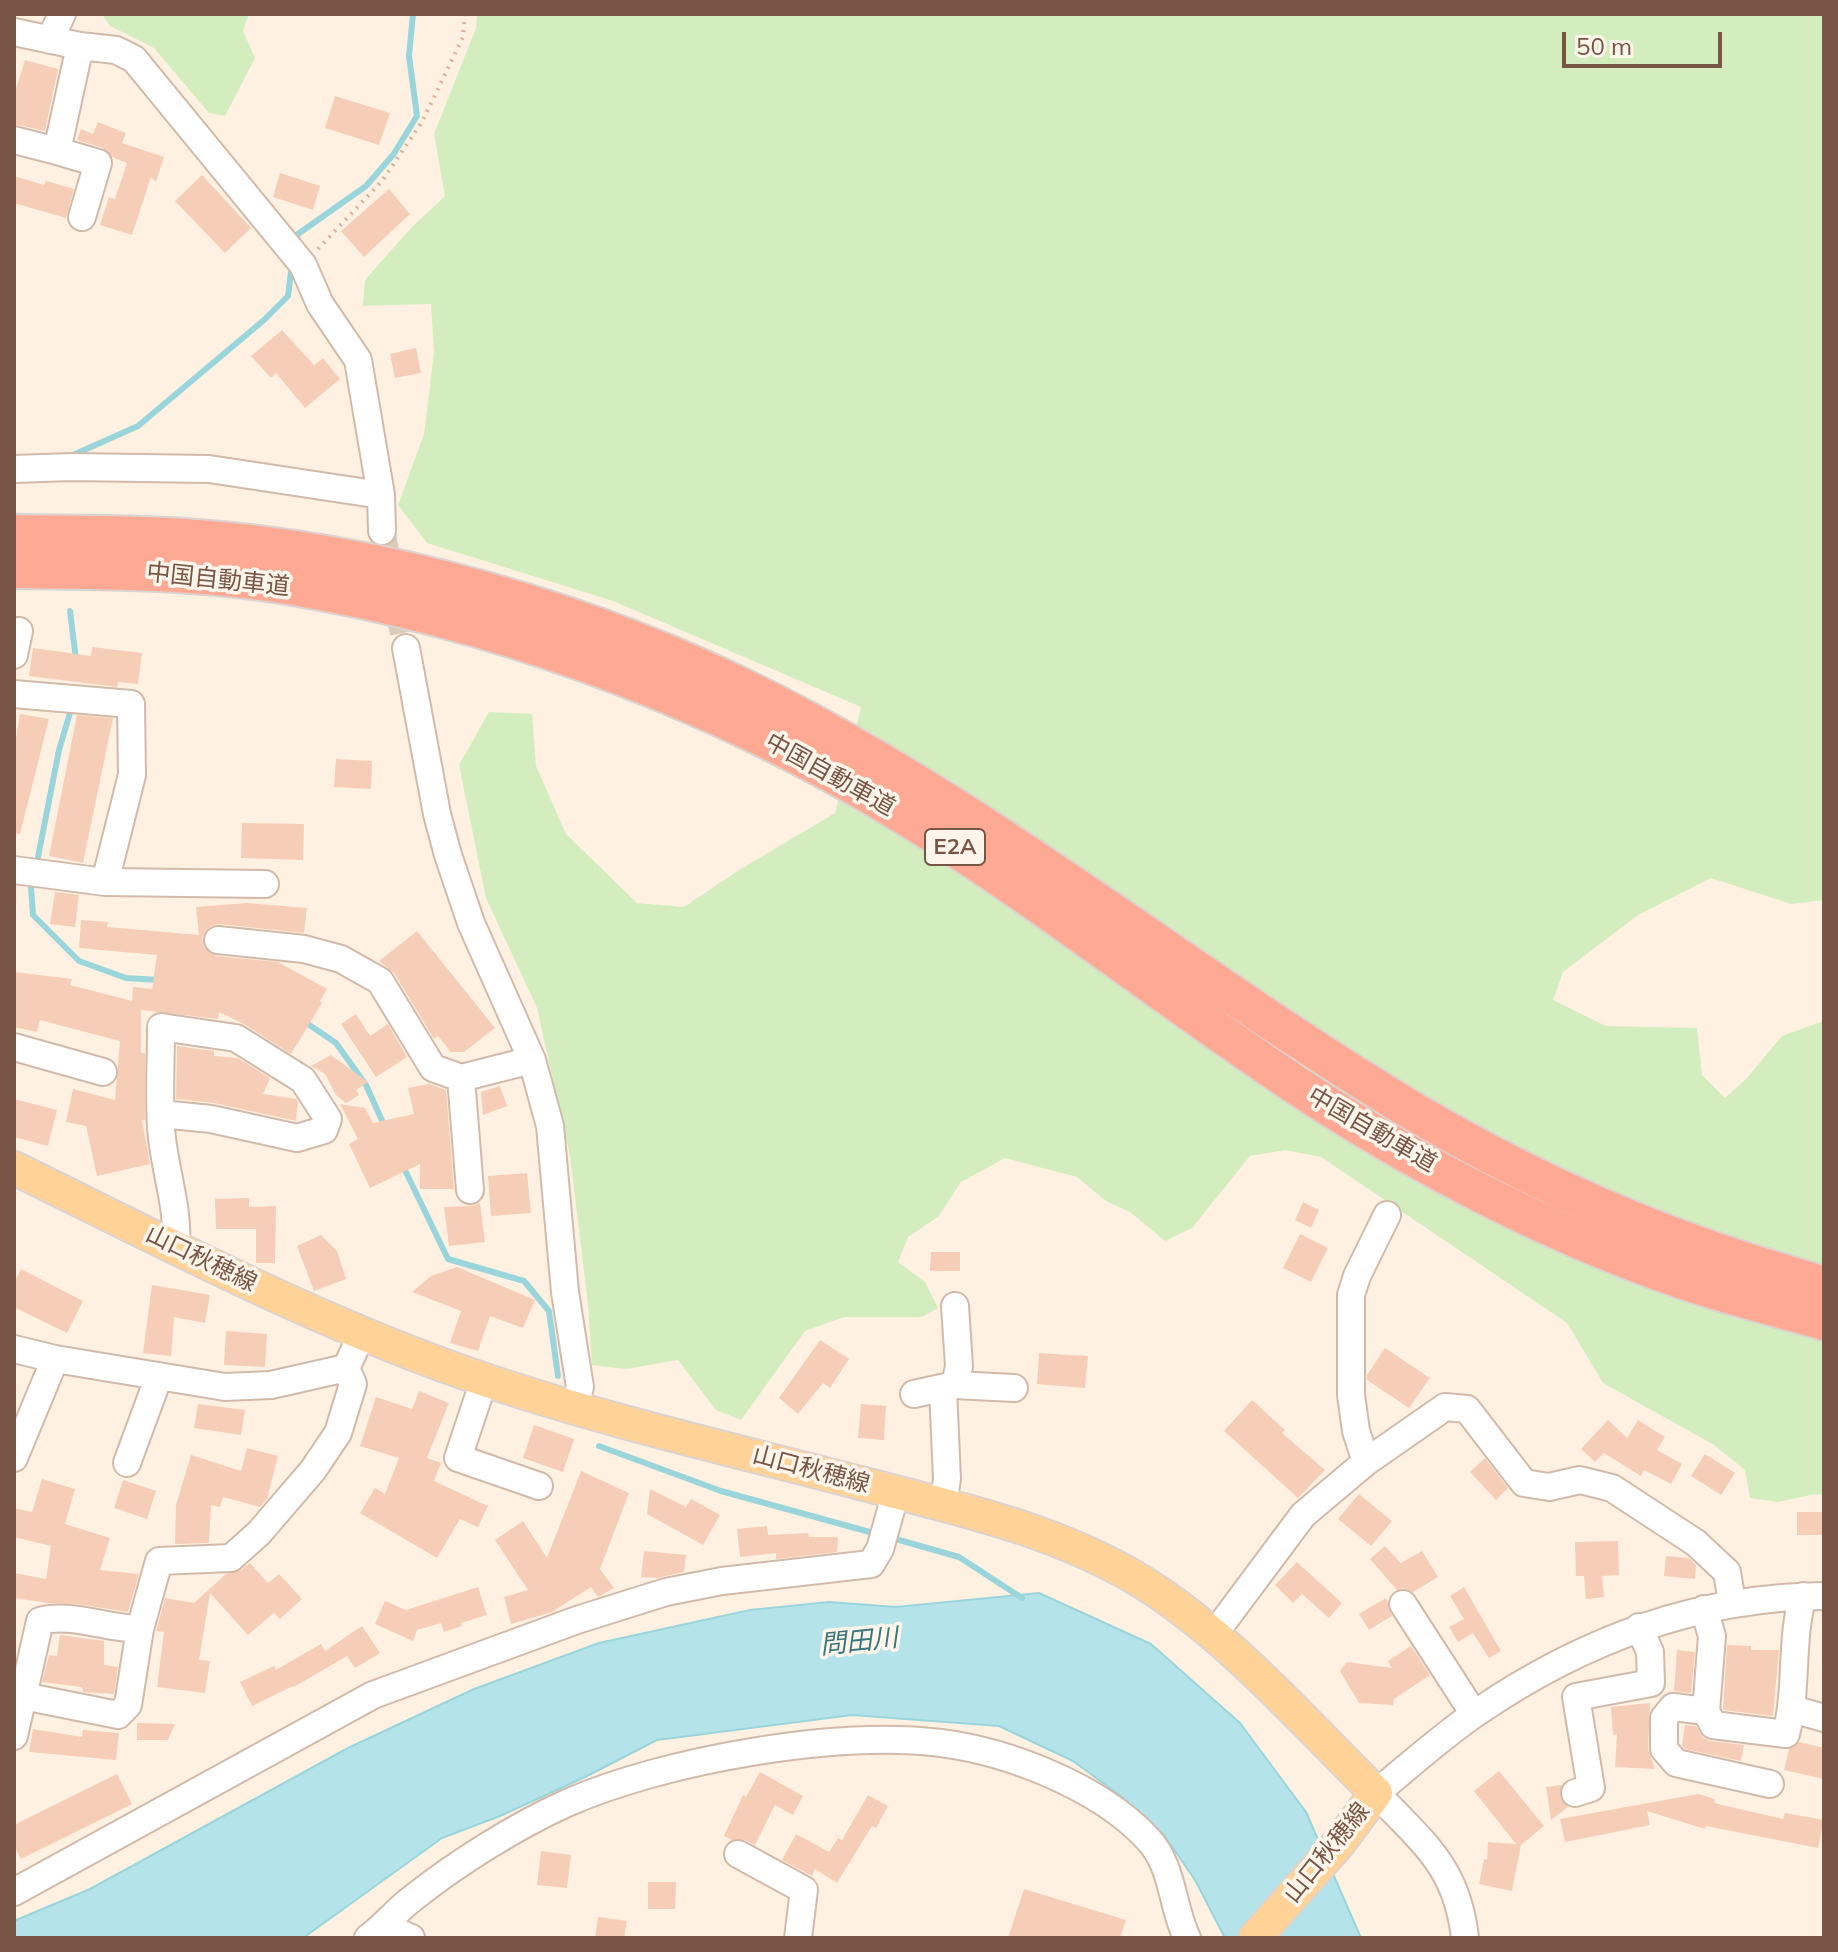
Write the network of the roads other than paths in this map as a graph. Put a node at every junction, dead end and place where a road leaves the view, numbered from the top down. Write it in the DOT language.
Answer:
graph roads {
  1 [pos="62,14"];
  2 [pos="14,32"];
  3 [pos="50,40"];
  4 [pos="80,46"];
  5 [pos="14,140"];
  6 [pos="57,151"];
  7 [pos="82,217"];
  8 [pos="14,469"];
  9 [pos="381,495"];
  10 [pos="382,531"];
  11 [pos="14,534"];
  12 [pos="14,569"];
  13 [pos="14,631"];
  14 [pos="406,648"];
  15 [pos="14,655"];
  16 [pos="14,694"];
  17 [pos="14,870"];
  18 [pos="105,882"];
  19 [pos="265,884"];
  20 [pos="218,940"];
  21 [pos="14,1047"];
  22 [pos="532,1060"];
  23 [pos="103,1072"];
  24 [pos="461,1078"];
  25 [pos="161,1114"];
  26 [pos="14,1168"];
  27 [pos="470,1190"];
  28 [pos="1387,1215"];
  29 [pos="176,1247"];
  30 [pos="1824,1286"];
  31 [pos="955,1306"];
  32 [pos="1824,1321"];
  33 [pos="362,1334"];
  34 [pos="14,1349"];
  35 [pos="55,1359"];
  36 [pos="346,1368"];
  37 [pos="159,1376"];
  38 [pos="484,1380"];
  39 [pos="949,1387"];
  40 [pos="1014,1388"];
  41 [pos="914,1394"];
  42 [pos="574,1409"];
  43 [pos="14,1458"];
  44 [pos="1366,1462"];
  45 [pos="127,1463"];
  46 [pos="539,1486"];
  47 [pos="896,1492"];
  48 [pos="943,1504"];
  49 [pos="1814,1596"];
  50 [pos="1732,1603"];
  51 [pos="1403,1604"];
  52 [pos="1704,1609"];
  53 [pos="1639,1627"];
  54 [pos="140,1629"];
  55 [pos="1215,1633"];
  56 [pos="23,1696"];
  57 [pos="1792,1709"];
  58 [pos="1706,1711"];
  59 [pos="1474,1714"];
  60 [pos="1824,1718"];
  61 [pos="14,1736"];
  62 [pos="1770,1784"];
  63 [pos="1593,1789"];
  64 [pos="1376,1793"];
  65 [pos="738,1854"];
  66 [pos="14,1892"];
  67 [pos="376,1932"];
  68 [pos="411,1938"];
  69 [pos="798,1938"];
  70 [pos="1187,1938"];
  71 [pos="1255,1938"];
  72 [pos="1465,1938"];
  1 -- 3 [label="street"];
  2 -- 3 [label="street"];
  3 -- 4 [label="street"];
  4 -- 6 [label="street"];
  4 -- 9 [label="street"];
  5 -- 6 [label="street"];
  6 -- 7 [label="street"];
  8 -- 9 [label="street"];
  9 -- 10 [label="street"];
  11 -- 30 [label="highway, 中国自動車道 / E2A"];
  12 -- 32 [label="highway, 中国自動車道 / E2A"];
  13 -- 15 [label="street"];
  14 -- 22 [label="street"];
  16 -- 18 [label="street"];
  17 -- 18 [label="street"];
  18 -- 19 [label="street"];
  20 -- 24 [label="street"];
  21 -- 23 [label="street"];
  22 -- 24 [label="street"];
  22 -- 42 [label="street"];
  24 -- 27 [label="street"];
  25 -- 25 [label="street"];
  25 -- 29 [label="street"];
  26 -- 29 [label="main road, 山口秋穂線"];
  28 -- 44 [label="street"];
  29 -- 33 [label="main road, 山口秋穂線"];
  31 -- 39 [label="street"];
  33 -- 36 [label="street"];
  33 -- 38 [label="main road, 山口秋穂線"];
  34 -- 35 [label="street"];
  35 -- 37 [label="street"];
  35 -- 43 [label="street"];
  36 -- 37 [label="street"];
  36 -- 54 [label="street"];
  37 -- 45 [label="street"];
  38 -- 42 [label="main road, 山口秋穂線"];
  38 -- 46 [label="street"];
  39 -- 40 [label="street"];
  39 -- 41 [label="street"];
  39 -- 48 [label="street"];
  42 -- 47 [label="main road, 山口秋穂線"];
  44 -- 50 [label="street"];
  44 -- 55 [label="street"];
  47 -- 48 [label="main road, 山口秋穂線"];
  47 -- 66 [label="street"];
  48 -- 55 [label="main road, 山口秋穂線"];
  49 -- 50 [label="street"];
  49 -- 57 [label="street"];
  50 -- 52 [label="street"];
  51 -- 59 [label="street"];
  52 -- 53 [label="street"];
  52 -- 58 [label="street"];
  53 -- 59 [label="street"];
  53 -- 63 [label="street"];
  54 -- 56 [label="street"];
  54 -- 56 [label="street"];
  55 -- 64 [label="main road, 山口秋穂線"];
  56 -- 61 [label="street"];
  57 -- 58 [label="street"];
  57 -- 60 [label="street"];
  58 -- 62 [label="street"];
  59 -- 64 [label="street"];
  64 -- 71 [label="main road, 山口秋穂線"];
  64 -- 72 [label="street"];
  65 -- 69 [label="street"];
  67 -- 68 [label="street"];
  67 -- 70 [label="street"];
}
